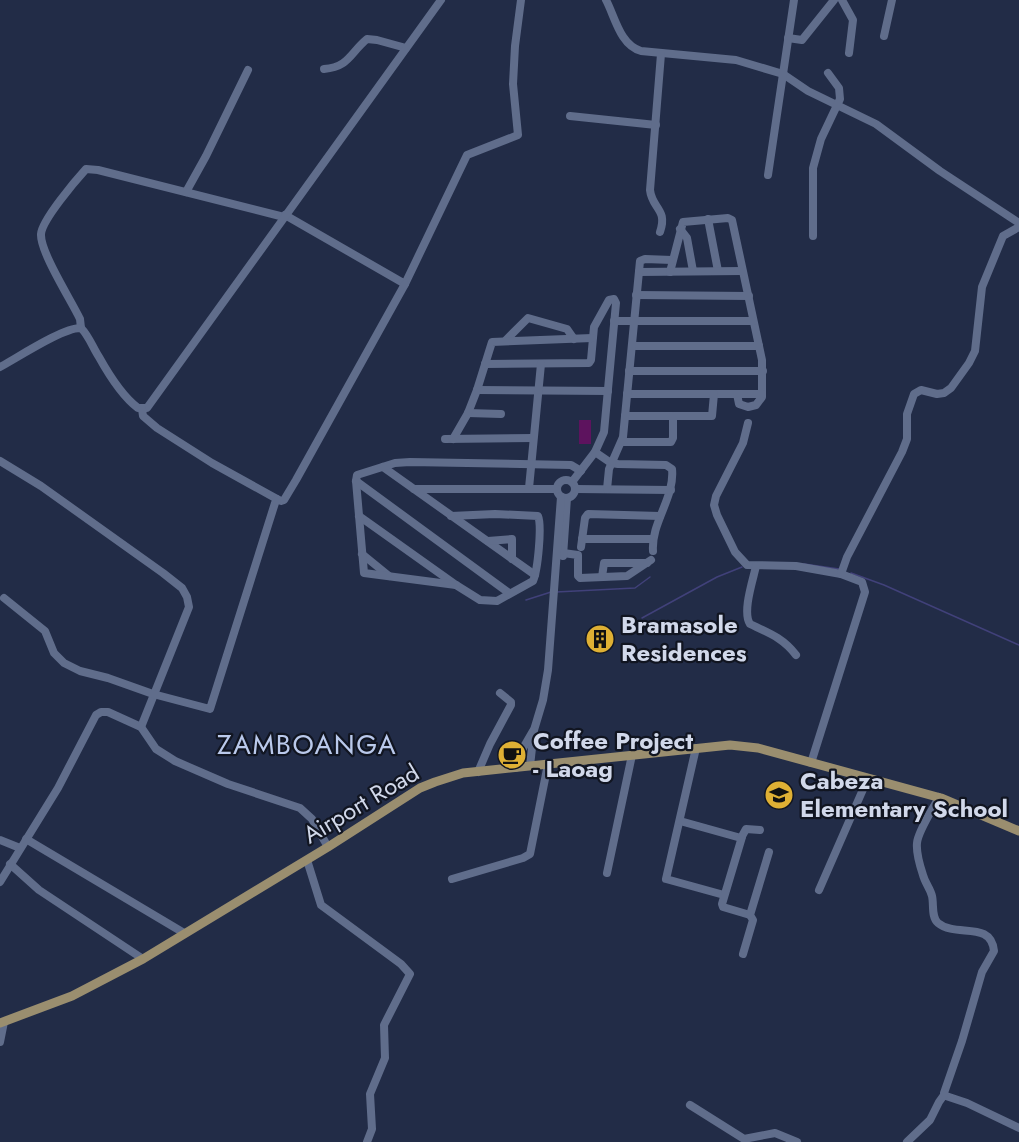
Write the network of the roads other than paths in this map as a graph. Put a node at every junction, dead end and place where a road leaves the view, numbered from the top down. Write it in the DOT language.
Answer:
graph roads {
  1 [pos="441,0"];
  2 [pos="521,0"];
  3 [pos="607,0"];
  4 [pos="794,0"];
  5 [pos="834,0"];
  6 [pos="842,0"];
  7 [pos="892,0"];
  8 [pos="884,36"];
  9 [pos="788,38"];
  10 [pos="406,48"];
  11 [pos="849,53"];
  12 [pos="661,54"];
  13 [pos="324,69"];
  14 [pos="248,70"];
  15 [pos="828,73"];
  16 [pos="783,74"];
  17 [pos="838,105"];
  18 [pos="570,116"];
  19 [pos="656,125"];
  20 [pos="768,175"];
  21 [pos="186,192"];
  22 [pos="285,216"];
  23 [pos="708,219"];
  24 [pos="1019,225"];
  25 [pos="680,229"];
  26 [pos="660,232"];
  27 [pos="813,236"];
  28 [pos="672,260"];
  29 [pos="693,271"];
  30 [pos="718,271"];
  31 [pos="742,271"];
  32 [pos="639,272"];
  33 [pos="670,272"];
  34 [pos="405,284"];
  35 [pos="636,295"];
  36 [pos="749,296"];
  37 [pos="614,321"];
  38 [pos="634,321"];
  39 [pos="753,321"];
  40 [pos="81,328"];
  41 [pos="592,338"];
  42 [pos="574,339"];
  43 [pos="506,340"];
  44 [pos="632,346"];
  45 [pos="759,346"];
  46 [pos="485,364"];
  47 [pos="541,364"];
  48 [pos="0,367"];
  49 [pos="629,371"];
  50 [pos="763,371"];
  51 [pos="477,390"];
  52 [pos="539,390"];
  53 [pos="608,391"];
  54 [pos="627,394"];
  55 [pos="714,394"];
  56 [pos="737,394"];
  57 [pos="762,394"];
  58 [pos="142,409"];
  59 [pos="468,413"];
  60 [pos="501,414"];
  61 [pos="626,416"];
  62 [pos="673,416"];
  63 [pos="748,423"];
  64 [pos="533,438"];
  65 [pos="622,442"];
  66 [pos="595,452"];
  67 [pos="0,461"];
  68 [pos="611,462"];
  69 [pos="530,463"];
  70 [pos="383,467"];
  71 [pos="581,471"];
  72 [pos="356,481"];
  73 [pos="574,485"];
  74 [pos="529,488"];
  75 [pos="414,489"];
  76 [pos="607,489"];
  77 [pos="671,490"];
  78 [pos="562,495"];
  79 [pos="277,499"];
  80 [pos="359,516"];
  81 [pos="452,516"];
  82 [pos="660,516"];
  83 [pos="563,526"];
  84 [pos="652,539"];
  85 [pos="488,542"];
  86 [pos="563,553"];
  87 [pos="362,554"];
  88 [pos="650,558"];
  89 [pos="512,559"];
  90 [pos="756,566"];
  91 [pos="841,574"];
  92 [pos="535,575"];
  93 [pos="556,575"];
  94 [pos="389,576"];
  95 [pos="602,577"];
  96 [pos="456,585"];
  97 [pos="509,593"];
  98 [pos="4,598"];
  99 [pos="796,655"];
  100 [pos="500,693"];
  101 [pos="153,694"];
  102 [pos="142,724"];
  103 [pos="534,730"];
  104 [pos="696,748"];
  105 [pos="632,755"];
  106 [pos="811,763"];
  107 [pos="548,764"];
  108 [pos="530,766"];
  109 [pos="516,768"];
  110 [pos="478,772"];
  111 [pos="868,778"];
  112 [pos="939,797"];
  113 [pos="680,821"];
  114 [pos="760,830"];
  115 [pos="1019,831"];
  116 [pos="742,837"];
  117 [pos="27,839"];
  118 [pos="0,840"];
  119 [pos="328,847"];
  120 [pos="20,848"];
  121 [pos="769,852"];
  122 [pos="307,860"];
  123 [pos="10,864"];
  124 [pos="607,873"];
  125 [pos="452,879"];
  126 [pos="0,882"];
  127 [pos="819,890"];
  128 [pos="724,896"];
  129 [pos="750,915"];
  130 [pos="184,933"];
  131 [pos="742,954"];
  132 [pos="143,959"];
  133 [pos="2,1023"];
  134 [pos="0,1042"];
  135 [pos="944,1095"];
  136 [pos="690,1105"];
  137 [pos="1019,1128"];
  138 [pos="366,1142"];
  139 [pos="796,1142"];
  140 [pos="907,1142"];
  1 -- 10 [label="street"];
  2 -- 34 [label="street"];
  3 -- 12 [label="street"];
  4 -- 9 [label="street"];
  5 -- 9 [label="street"];
  6 -- 11 [label="street"];
  7 -- 8 [label="street"];
  9 -- 16 [label="street"];
  10 -- 13 [label="street"];
  10 -- 22 [label="street"];
  12 -- 16 [label="street"];
  12 -- 19 [label="street"];
  14 -- 21 [label="street"];
  15 -- 17 [label="street"];
  16 -- 17 [label="street"];
  16 -- 20 [label="street"];
  17 -- 24 [label="street"];
  17 -- 27 [label="street"];
  18 -- 19 [label="street"];
  19 -- 26 [label="street"];
  21 -- 22 [label="street"];
  21 -- 40 [label="street"];
  22 -- 34 [label="street"];
  22 -- 58 [label="street"];
  23 -- 25 [label="street"];
  23 -- 30 [label="street"];
  23 -- 31 [label="street"];
  24 -- 91 [label="street"];
  25 -- 28 [label="street"];
  25 -- 29 [label="street"];
  28 -- 32 [label="street"];
  28 -- 33 [label="street"];
  29 -- 30 [label="street"];
  29 -- 33 [label="street"];
  30 -- 31 [label="street"];
  31 -- 36 [label="street"];
  32 -- 33 [label="street"];
  32 -- 35 [label="street"];
  34 -- 79 [label="street"];
  35 -- 36 [label="street"];
  35 -- 38 [label="street"];
  36 -- 39 [label="street"];
  37 -- 38 [label="street"];
  37 -- 41 [label="street"];
  37 -- 53 [label="street"];
  38 -- 39 [label="street"];
  38 -- 44 [label="street"];
  39 -- 45 [label="street"];
  40 -- 48 [label="street"];
  40 -- 58 [label="street"];
  41 -- 42 [label="street"];
  41 -- 47 [label="street"];
  42 -- 43 [label="street"];
  42 -- 43 [label="street"];
  43 -- 46 [label="street"];
  44 -- 45 [label="street"];
  44 -- 49 [label="street"];
  45 -- 50 [label="street"];
  46 -- 47 [label="street"];
  46 -- 51 [label="street"];
  47 -- 52 [label="street"];
  49 -- 50 [label="street"];
  49 -- 54 [label="street"];
  50 -- 57 [label="street"];
  51 -- 52 [label="street"];
  51 -- 59 [label="street"];
  52 -- 53 [label="street"];
  52 -- 64 [label="street"];
  53 -- 66 [label="street"];
  54 -- 55 [label="street"];
  54 -- 61 [label="street"];
  55 -- 56 [label="street"];
  55 -- 62 [label="street"];
  56 -- 57 [label="street"];
  56 -- 57 [label="street"];
  58 -- 79 [label="street"];
  59 -- 60 [label="street"];
  59 -- 64 [label="street"];
  61 -- 62 [label="street"];
  61 -- 65 [label="street"];
  62 -- 65 [label="street"];
  63 -- 90 [label="street"];
  64 -- 69 [label="street"];
  65 -- 68 [label="street"];
  66 -- 68 [label="street"];
  66 -- 71 [label="street"];
  67 -- 101 [label="street"];
  68 -- 76 [label="street"];
  68 -- 77 [label="street"];
  69 -- 70 [label="street"];
  69 -- 71 [label="street"];
  69 -- 74 [label="street"];
  70 -- 72 [label="street"];
  70 -- 75 [label="street"];
  71 -- 73 [label="street"];
  72 -- 80 [label="street"];
  72 -- 97 [label="street"];
  73 -- 76 [label="street"];
  73 -- 78 [label="street"];
  73 -- 78 [label="street"];
  74 -- 75 [label="street"];
  74 -- 78 [label="street"];
  75 -- 81 [label="street"];
  76 -- 77 [label="street"];
  77 -- 82 [label="street"];
  78 -- 83 [label="street"];
  79 -- 101 [label="street"];
  80 -- 87 [label="street"];
  80 -- 96 [label="street"];
  81 -- 85 [label="street"];
  81 -- 92 [label="street"];
  82 -- 84 [label="street"];
  82 -- 84 [label="street"];
  83 -- 86 [label="street"];
  83 -- 93 [label="street"];
  84 -- 88 [label="street"];
  85 -- 89 [label="street"];
  85 -- 89 [label="street"];
  86 -- 93 [label="street"];
  86 -- 95 [label="street"];
  87 -- 94 [label="street"];
  87 -- 94 [label="street"];
  88 -- 95 [label="street"];
  88 -- 95 [label="street"];
  89 -- 92 [label="street"];
  90 -- 91 [label="street"];
  90 -- 99 [label="street"];
  91 -- 106 [label="street"];
  92 -- 97 [label="street"];
  93 -- 103 [label="street"];
  94 -- 96 [label="street"];
  96 -- 97 [label="street"];
  98 -- 101 [label="street"];
  100 -- 110 [label="street"];
  101 -- 102 [label="street"];
  102 -- 117 [label="street"];
  102 -- 119 [label="street"];
  103 -- 108 [label="street"];
  103 -- 109 [label="street"];
  104 -- 105 [label="main road, Airport Road"];
  104 -- 106 [label="main road, Airport Road"];
  104 -- 113 [label="street"];
  105 -- 107 [label="main road, Airport Road"];
  105 -- 124 [label="street"];
  106 -- 111 [label="main road, Airport Road"];
  107 -- 108 [label="main road, Airport Road"];
  107 -- 125 [label="street"];
  108 -- 109 [label="main road, Airport Road"];
  109 -- 110 [label="main road, Airport Road"];
  110 -- 119 [label="main road, Airport Road"];
  111 -- 112 [label="main road, Airport Road"];
  111 -- 127 [label="street"];
  112 -- 115 [label="main road, Airport Road"];
  112 -- 135 [label="street"];
  113 -- 116 [label="street"];
  113 -- 128 [label="street"];
  114 -- 116 [label="street"];
  116 -- 128 [label="street"];
  117 -- 120 [label="street"];
  117 -- 130 [label="street"];
  118 -- 120 [label="street"];
  119 -- 122 [label="main road, Airport Road"];
  120 -- 123 [label="street"];
  121 -- 129 [label="street"];
  122 -- 130 [label="main road, Airport Road"];
  122 -- 138 [label="street"];
  123 -- 126 [label="street"];
  123 -- 132 [label="street"];
  128 -- 129 [label="street"];
  129 -- 131 [label="street"];
  130 -- 132 [label="main road, Airport Road"];
  132 -- 133 [label="main road, Airport Road"];
  133 -- 134 [label="street"];
  135 -- 137 [label="street"];
  135 -- 140 [label="street"];
  136 -- 139 [label="street"];
}
